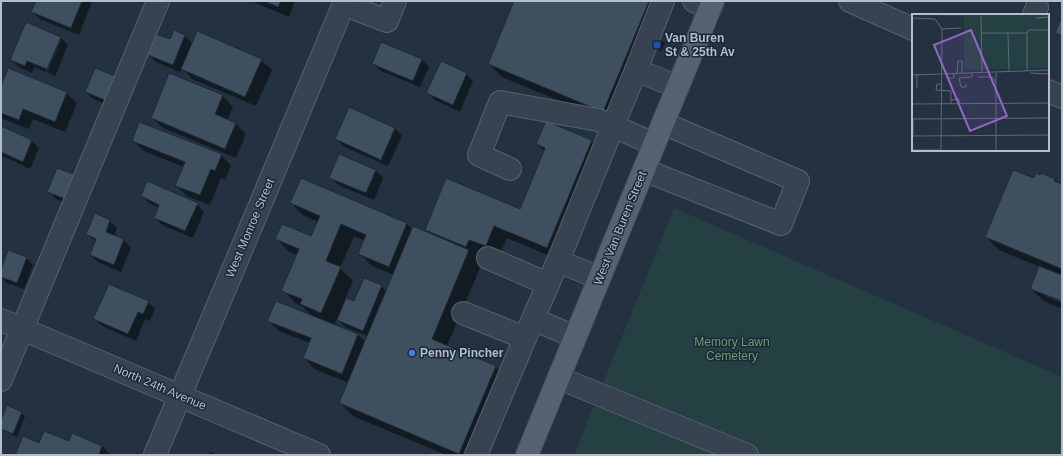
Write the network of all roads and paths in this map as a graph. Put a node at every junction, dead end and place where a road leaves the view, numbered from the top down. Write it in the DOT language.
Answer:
graph roads {
  1 [pos="158,1"];
  2 [pos="395,1"];
  3 [pos="663,1"];
  4 [pos="850,1"];
  5 [pos="344,3"];
  6 [pos="706,3"];
  7 [pos="912,29"];
  8 [pos="636,70"];
  9 [pos="678,87"];
  10 [pos="1049,91"];
  11 [pos="1062,97"];
  12 [pos="663,123"];
  13 [pos="613,126"];
  14 [pos="654,144"];
  15 [pos="510,168"];
  16 [pos="644,170"];
  17 [pos="488,258"];
  18 [pos="558,262"];
  19 [pos="599,278"];
  20 [pos="548,284"];
  21 [pos="463,313"];
  22 [pos="1,320"];
  23 [pos="529,328"];
  24 [pos="22,329"];
  25 [pos="575,337"];
  26 [pos="559,378"];
  27 [pos="1,380"];
  28 [pos="180,395"];
  29 [pos="155,455"];
  30 [pos="319,455"];
  31 [pos="476,455"];
  32 [pos="527,455"];
  33 [pos="747,455"];
  1 -- 24 [label="street"];
  2 -- 5 [label="street"];
  3 -- 8 [label="street"];
  4 -- 7 [label="street"];
  5 -- 28 [label="street, West Monroe Street"];
  6 -- 9 [label="main road, West Van Buren Street"];
  8 -- 9 [label="street"];
  8 -- 13 [label="street"];
  9 -- 12 [label="main road, West Van Buren Street"];
  10 -- 11 [label="street"];
  12 -- 14 [label="main road, West Van Buren Street"];
  12 -- 16 [label="street"];
  13 -- 14 [label="street"];
  13 -- 15 [label="street"];
  13 -- 18 [label="street"];
  14 -- 16 [label="main road, West Van Buren Street"];
  16 -- 19 [label="main road, West Van Buren Street"];
  17 -- 20 [label="street"];
  18 -- 19 [label="street"];
  18 -- 20 [label="street"];
  19 -- 25 [label="main road, West Van Buren Street"];
  20 -- 23 [label="street"];
  21 -- 23 [label="street"];
  22 -- 24 [label="street, North 24th Avenue"];
  23 -- 25 [label="street"];
  23 -- 31 [label="street"];
  24 -- 27 [label="street"];
  24 -- 28 [label="street, North 24th Avenue"];
  25 -- 26 [label="main road, West Van Buren Street"];
  26 -- 32 [label="main road, West Van Buren Street"];
  26 -- 33 [label="street"];
  28 -- 29 [label="street, West Monroe Street"];
  28 -- 30 [label="street, North 24th Avenue"];
}
